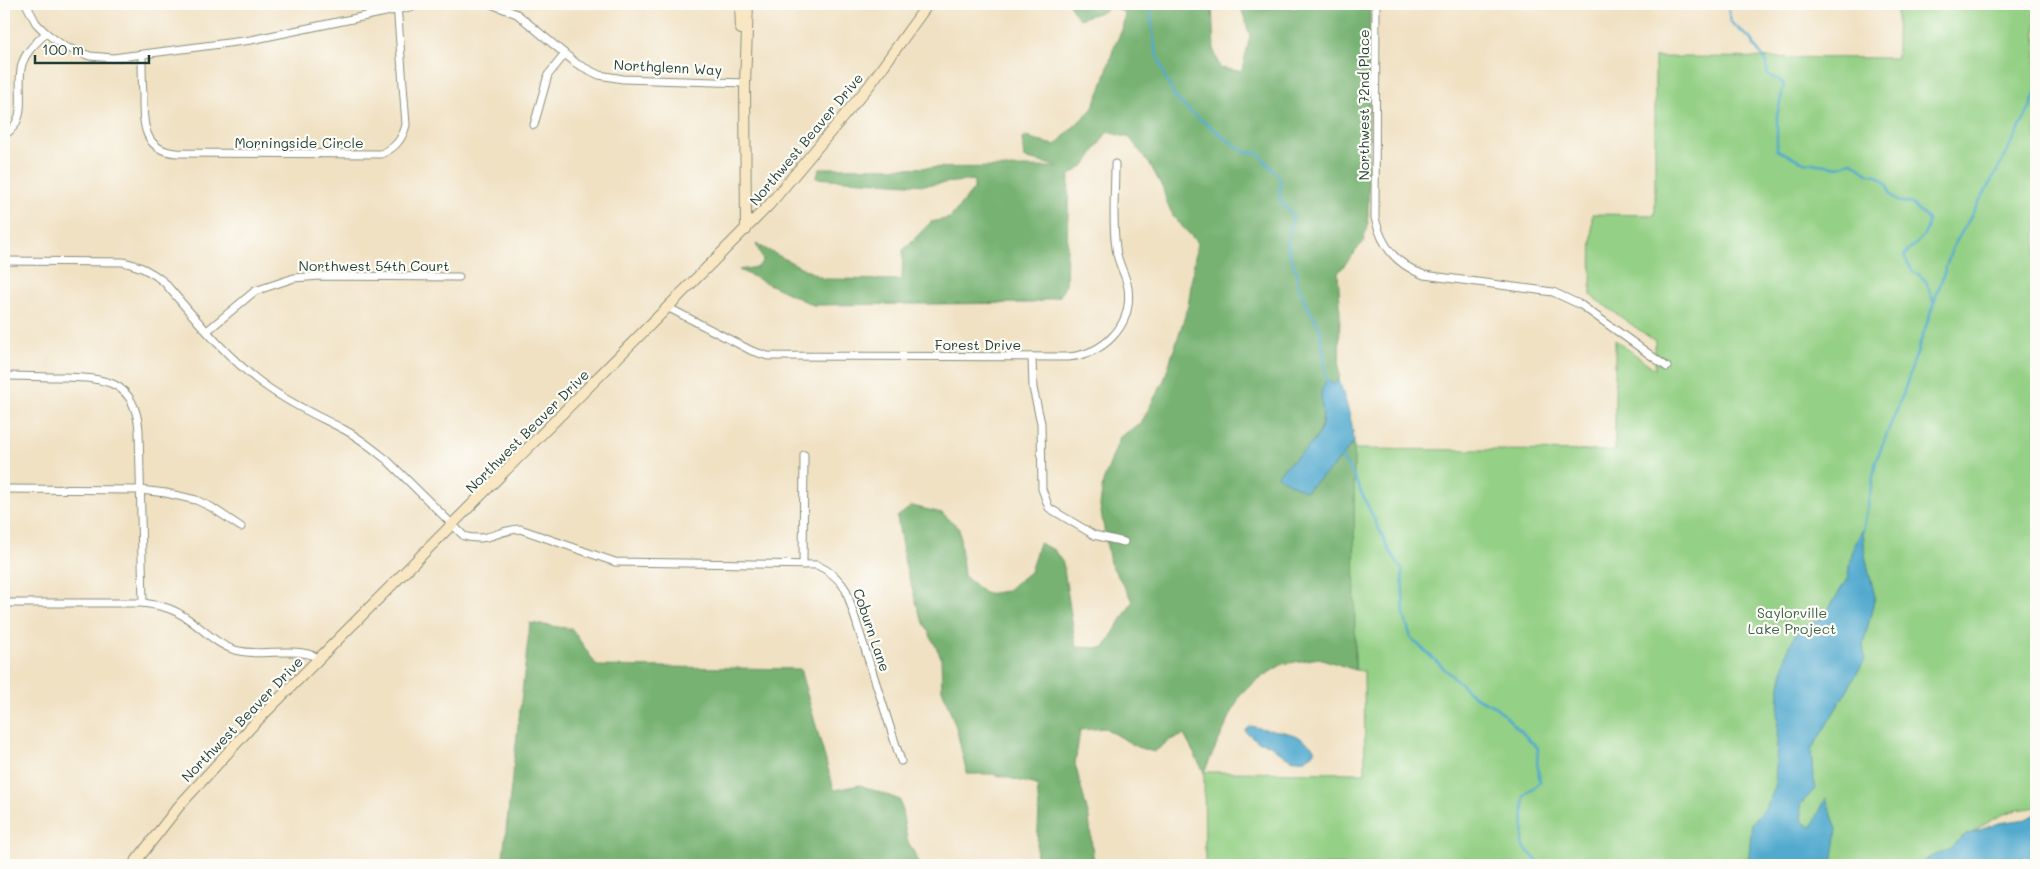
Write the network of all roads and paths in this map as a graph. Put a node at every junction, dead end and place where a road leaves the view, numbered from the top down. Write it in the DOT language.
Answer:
graph roads {
  1 [pos="26,4"];
  2 [pos="424,4"];
  3 [pos="492,4"];
  4 [pos="740,4"];
  5 [pos="748,4"];
  6 [pos="928,4"];
  7 [pos="1376,4"];
  8 [pos="508,6"];
  9 [pos="397,7"];
  10 [pos="46,33"];
  11 [pos="565,54"];
  12 [pos="142,55"];
  13 [pos="746,82"];
  14 [pos="534,125"];
  15 [pos="4,135"];
  16 [pos="1115,164"];
  17 [pos="746,230"];
  18 [pos="4,261"];
  19 [pos="459,277"];
  20 [pos="669,308"];
  21 [pos="207,331"];
  22 [pos="1032,357"];
  23 [pos="1667,367"];
  24 [pos="4,376"];
  25 [pos="804,455"];
  26 [pos="4,489"];
  27 [pos="140,490"];
  28 [pos="453,526"];
  29 [pos="241,527"];
  30 [pos="1124,542"];
  31 [pos="803,565"];
  32 [pos="4,603"];
  33 [pos="143,603"];
  34 [pos="319,658"];
  35 [pos="901,761"];
  36 [pos="133,865"];
  1 -- 10 [label="street"];
  2 -- 9 [label="street"];
  3 -- 8 [label="street, Northglenn Way"];
  4 -- 13 [label="main road"];
  5 -- 13 [label="main road"];
  6 -- 17 [label="main road, Northwest Beaver Drive"];
  7 -- 23 [label="street, Northwest 72nd Place"];
  8 -- 11 [label="street, Northglenn Way"];
  9 -- 12 [label="street"];
  9 -- 12 [label="street, Morningside Circle"];
  10 -- 12 [label="street"];
  10 -- 15 [label="street"];
  11 -- 13 [label="street, Northglenn Way"];
  11 -- 14 [label="street"];
  13 -- 17 [label="main road"];
  16 -- 22 [label="street, Forest Drive"];
  17 -- 20 [label="main road, Northwest Beaver Drive"];
  18 -- 21 [label="street"];
  19 -- 21 [label="street, Northwest 54th Court"];
  20 -- 22 [label="street, Forest Drive"];
  20 -- 28 [label="main road, Northwest Beaver Drive"];
  21 -- 28 [label="street, Coburn Lane"];
  22 -- 30 [label="street"];
  24 -- 27 [label="street"];
  25 -- 31 [label="street"];
  26 -- 27 [label="street"];
  27 -- 29 [label="street"];
  27 -- 33 [label="street"];
  28 -- 31 [label="street, Coburn Lane"];
  28 -- 34 [label="main road, Northwest Beaver Drive"];
  31 -- 35 [label="street, Coburn Lane"];
  32 -- 33 [label="street"];
  33 -- 34 [label="street"];
  34 -- 36 [label="main road, Northwest Beaver Drive"];
}
